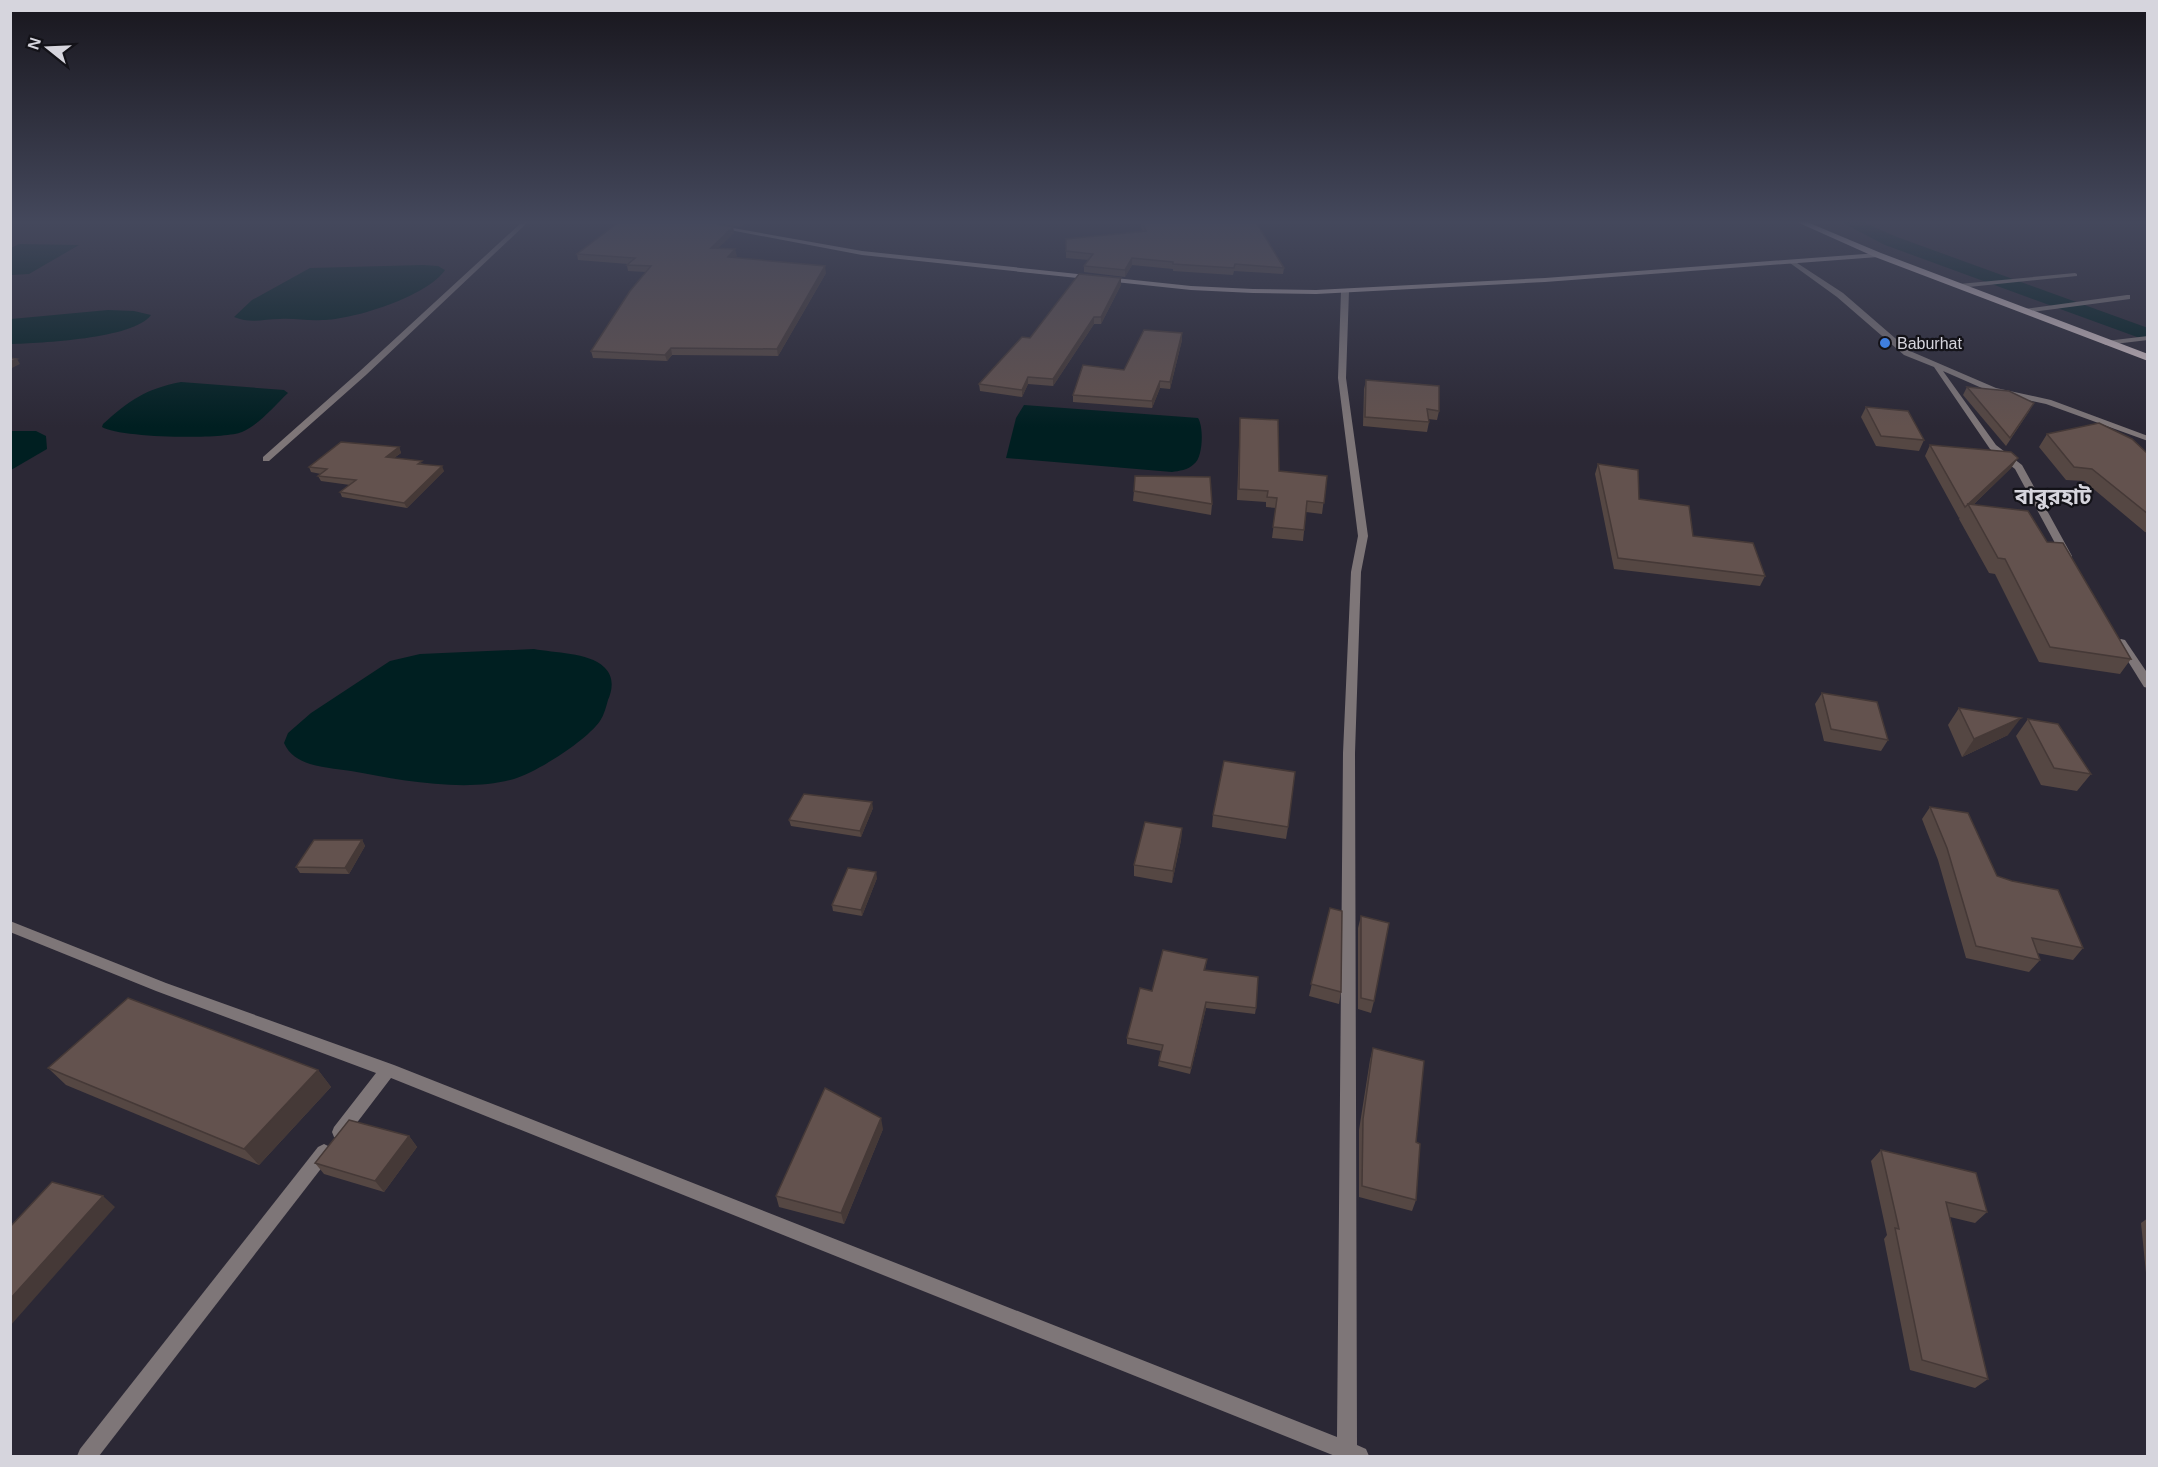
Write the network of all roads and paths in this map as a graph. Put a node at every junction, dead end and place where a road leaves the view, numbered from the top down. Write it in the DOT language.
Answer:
graph roads {
  1 [pos="452,290"];
  2 [pos="1316,290"];
  3 [pos="1354,290"];
  4 [pos="1835,290"];
  5 [pos="1971,290"];
  6 [pos="1344,291"];
  7 [pos="2127,297"];
  8 [pos="2024,311"];
  9 [pos="2145,338"];
  10 [pos="2106,343"];
  11 [pos="2148,358"];
  12 [pos="1937,367"];
  13 [pos="2148,439"];
  14 [pos="266,459"];
  15 [pos="2074,568"];
  16 [pos="2116,635"];
  17 [pos="2148,684"];
  18 [pos="10,926"];
  19 [pos="388,1070"];
  20 [pos="1353,1454"];
  21 [pos="87,1456"];
  1 -- 14 [label="street"];
  2 -- 6 [label="main road"];
  3 -- 6 [label="main road"];
  4 -- 12 [label="street"];
  5 -- 8 [label="main road"];
  6 -- 20 [label="street"];
  7 -- 8 [label="street"];
  8 -- 10 [label="main road"];
  9 -- 10 [label="street"];
  10 -- 11 [label="main road"];
  12 -- 13 [label="street"];
  12 -- 15 [label="street"];
  16 -- 17 [label="street"];
  18 -- 19 [label="street"];
  19 -- 20 [label="street"];
  19 -- 21 [label="street"];
}
